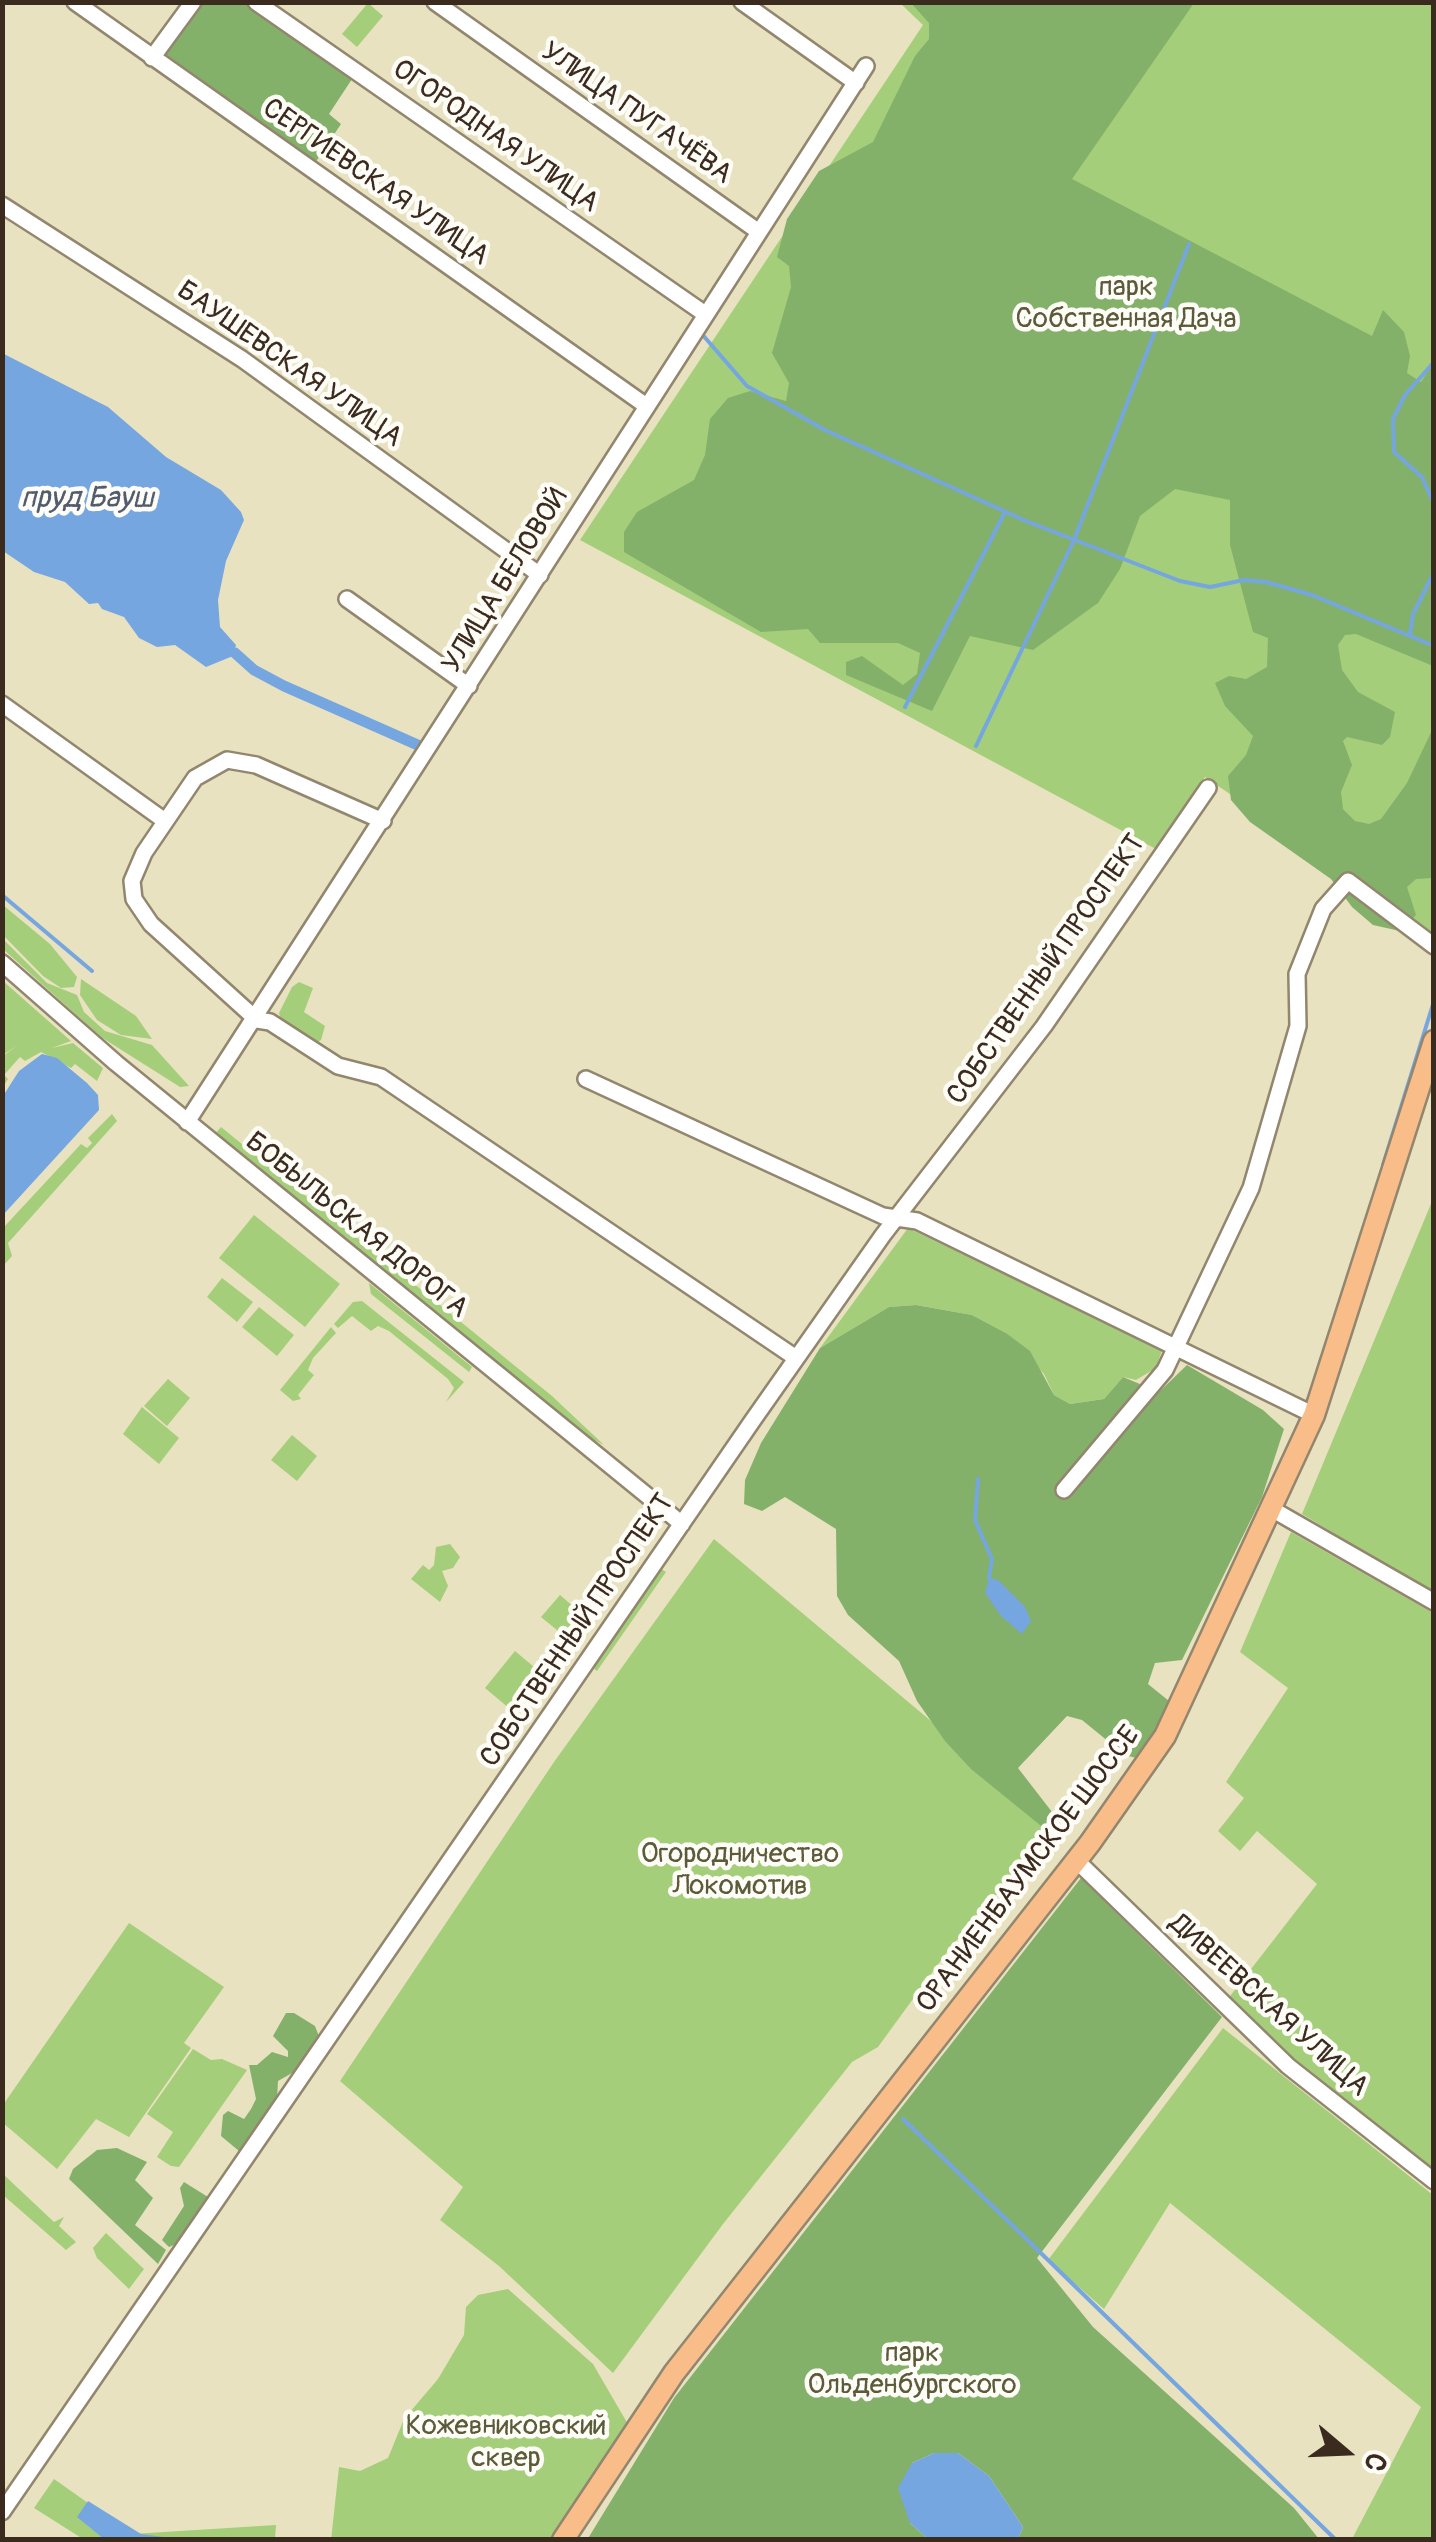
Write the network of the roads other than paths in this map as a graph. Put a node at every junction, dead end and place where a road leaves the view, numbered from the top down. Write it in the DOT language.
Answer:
graph roads {
  1 [pos="75,2"];
  2 [pos="193,2"];
  3 [pos="256,2"];
  4 [pos="435,2"];
  5 [pos="742,2"];
  6 [pos="152,58"];
  7 [pos="866,66"];
  8 [pos="856,83"];
  9 [pos="2,205"];
  10 [pos="759,232"];
  11 [pos="705,314"];
  12 [pos="645,405"];
  13 [pos="540,575"];
  14 [pos="347,599"];
  15 [pos="470,686"];
  16 [pos="2,704"];
  17 [pos="1208,788"];
  18 [pos="166,820"];
  19 [pos="383,821"];
  20 [pos="1434,946"];
  21 [pos="2,964"];
  22 [pos="256,1020"];
  23 [pos="1434,1041"];
  24 [pos="586,1079"];
  25 [pos="187,1122"];
  26 [pos="898,1217"];
  27 [pos="1174,1349"];
  28 [pos="796,1358"];
  29 [pos="1314,1415"];
  30 [pos="1064,1490"];
  31 [pos="1270,1508"];
  32 [pos="682,1524"];
  33 [pos="1434,1602"];
  34 [pos="1076,1860"];
  35 [pos="1434,2181"];
  36 [pos="2,2512"];
  37 [pos="564,2540"];
  1 -- 6 [label="street, СЕРГИЕВСКАЯ УЛИЦА"];
  2 -- 6 [label="street"];
  3 -- 11 [label="street, ОГОРОДНАЯ УЛИЦА"];
  4 -- 10 [label="street, УЛИЦА ПУГАЧЁВА"];
  5 -- 8 [label="street"];
  6 -- 12 [label="street, СЕРГИЕВСКАЯ УЛИЦА"];
  7 -- 8 [label="street, УЛИЦА БЕЛОВОЙ"];
  8 -- 10 [label="street, УЛИЦА БЕЛОВОЙ"];
  9 -- 13 [label="street, БАУШЕВСКАЯ УЛИЦА"];
  10 -- 11 [label="street, УЛИЦА БЕЛОВОЙ"];
  11 -- 12 [label="street, УЛИЦА БЕЛОВОЙ"];
  12 -- 13 [label="street, УЛИЦА БЕЛОВОЙ"];
  13 -- 15 [label="street, УЛИЦА БЕЛОВОЙ"];
  14 -- 15 [label="street"];
  15 -- 19 [label="street, УЛИЦА БЕЛОВОЙ"];
  16 -- 18 [label="street"];
  17 -- 26 [label="street, СОБСТВЕННЫЙ ПРОСПЕКТ"];
  18 -- 19 [label="street"];
  18 -- 22 [label="street"];
  19 -- 22 [label="street, УЛИЦА БЕЛОВОЙ"];
  20 -- 27 [label="street"];
  21 -- 25 [label="street, БОБЫЛЬСКАЯ ДОРОГА"];
  22 -- 25 [label="street, УЛИЦА БЕЛОВОЙ"];
  22 -- 28 [label="street"];
  23 -- 29 [label="main road, ОРАНИЕНБАУМСКОЕ ШОССЕ"];
  24 -- 26 [label="street"];
  25 -- 32 [label="street, БОБЫЛЬСКАЯ ДОРОГА"];
  26 -- 27 [label="street"];
  26 -- 28 [label="street, СОБСТВЕННЫЙ ПРОСПЕКТ"];
  27 -- 29 [label="street"];
  27 -- 30 [label="street"];
  28 -- 32 [label="street, СОБСТВЕННЫЙ ПРОСПЕКТ"];
  29 -- 31 [label="main road, ОРАНИЕНБАУМСКОЕ ШОССЕ"];
  31 -- 33 [label="street"];
  31 -- 34 [label="main road, ОРАНИЕНБАУМСКОЕ ШОССЕ"];
  32 -- 36 [label="street, СОБСТВЕННЫЙ ПРОСПЕКТ"];
  34 -- 35 [label="street, ДИВЕЕВСКАЯ УЛИЦА"];
  34 -- 37 [label="main road, ОРАНИЕНБАУМСКОЕ ШОССЕ"];
}
